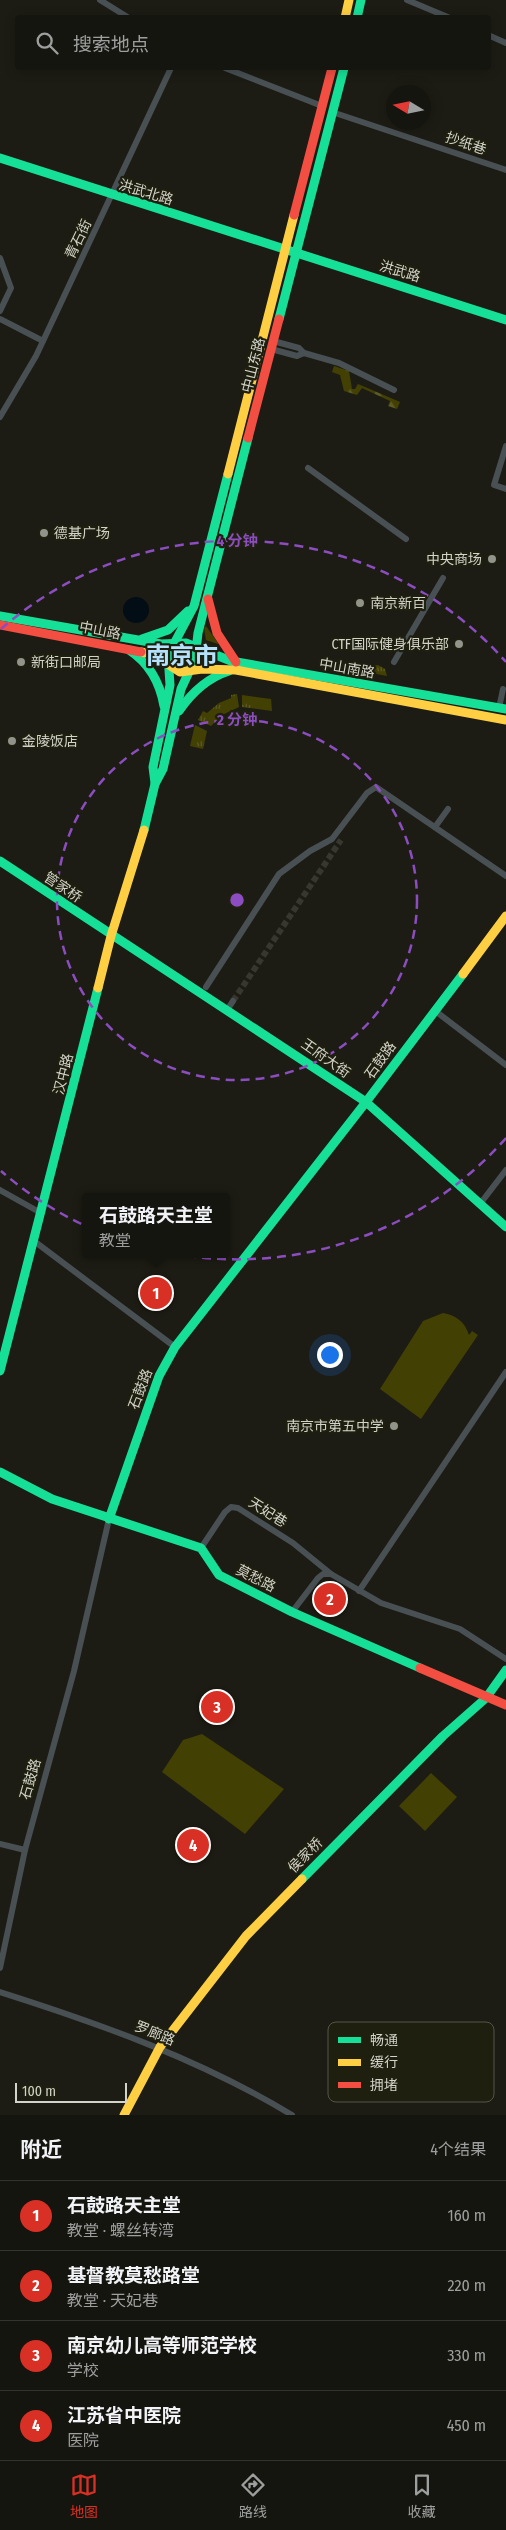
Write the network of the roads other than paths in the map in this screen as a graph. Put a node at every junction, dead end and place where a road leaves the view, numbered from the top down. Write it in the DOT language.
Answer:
graph roads {
  1 [pos="100,0"];
  2 [pos="349,0"];
  3 [pos="361,0"];
  4 [pos="407,0"];
  5 [pos="124,15"];
  6 [pos="346,15"];
  7 [pos="358,15"];
  8 [pos="443,15"];
  9 [pos="491,36"];
  10 [pos="506,43"];
  11 [pos="170,70"];
  12 [pos="230,70"];
  13 [pos="331,70"];
  14 [pos="343,70"];
  15 [pos="322,106"];
  16 [pos="332,112"];
  17 [pos="0,158"];
  18 [pos="506,170"];
  19 [pos="112,196"];
  20 [pos="285,249"];
  21 [pos="295,253"];
  22 [pos="0,258"];
  23 [pos="0,311"];
  24 [pos="0,319"];
  25 [pos="506,320"];
  26 [pos="43,341"];
  27 [pos="272,345"];
  28 [pos="394,390"];
  29 [pos="0,417"];
  30 [pos="506,446"];
  31 [pos="308,468"];
  32 [pos="506,489"];
  33 [pos="406,539"];
  34 [pos="443,578"];
  35 [pos="203,594"];
  36 [pos="0,616"];
  37 [pos="0,625"];
  38 [pos="130,639"];
  39 [pos="174,643"];
  40 [pos="186,643"];
  41 [pos="196,646"];
  42 [pos="128,649"];
  43 [pos="168,654"];
  44 [pos="394,662"];
  45 [pos="236,666"];
  46 [pos="169,667"];
  47 [pos="190,670"];
  48 [pos="503,689"];
  49 [pos="502,708"];
  50 [pos="164,717"];
  51 [pos="174,718"];
  52 [pos="506,720"];
  53 [pos="155,784"];
  54 [pos="448,809"];
  55 [pos="435,827"];
  56 [pos="0,861"];
  57 [pos="506,876"];
  58 [pos="506,916"];
  59 [pos="111,936"];
  60 [pos="206,987"];
  61 [pos="233,1001"];
  62 [pos="227,1010"];
  63 [pos="434,1010"];
  64 [pos="506,1065"];
  65 [pos="366,1102"];
  66 [pos="506,1170"];
  67 [pos="0,1190"];
  68 [pos="480,1204"];
  69 [pos="41,1213"];
  70 [pos="506,1227"];
  71 [pos="34,1241"];
  72 [pos="175,1347"];
  73 [pos="0,1371"];
  74 [pos="506,1372"];
  75 [pos="0,1472"];
  76 [pos="109,1519"];
  77 [pos="201,1548"];
  78 [pos="331,1574"];
  79 [pos="358,1591"];
  80 [pos="292,1612"];
  81 [pos="506,1659"];
  82 [pos="506,1670"];
  83 [pos="486,1698"];
  84 [pos="506,1705"];
  85 [pos="0,1844"];
  86 [pos="25,1850"];
  87 [pos="0,1968"];
  88 [pos="0,1992"];
  89 [pos="160,2047"];
  90 [pos="124,2115"];
  91 [pos="292,2115"];
  1 -- 5 [label="street"];
  2 -- 6 [label="main road"];
  3 -- 7 [label="main road"];
  4 -- 8 [label="street"];
  9 -- 10 [label="street"];
  11 -- 19 [label="street, 青石街"];
  12 -- 15 [label="street"];
  13 -- 15 [label="main road, 中山东路"];
  14 -- 16 [label="main road, 中山东路"];
  15 -- 20 [label="main road, 中山东路"];
  16 -- 18 [label="street, 抄纸巷"];
  16 -- 21 [label="main road, 中山东路"];
  17 -- 19 [label="main road, 洪武北路"];
  19 -- 20 [label="main road, 洪武北路"];
  19 -- 29 [label="street, 青石街"];
  20 -- 21 [label="main road, 洪武路"];
  20 -- 35 [label="main road, 中山东路"];
  21 -- 25 [label="main road, 洪武路"];
  21 -- 27 [label="main road, 中山东路"];
  22 -- 23 [label="street"];
  24 -- 26 [label="street"];
  27 -- 28 [label="street"];
  27 -- 35 [label="main road, 中山东路"];
  30 -- 32 [label="street"];
  31 -- 33 [label="street"];
  34 -- 44 [label="street"];
  35 -- 38 [label="main road"];
  35 -- 39 [label="main road, 中山东路"];
  35 -- 41 [label="main road, 中山东路"];
  35 -- 45 [label="main road"];
  36 -- 38 [label="main road, 中山路"];
  37 -- 42 [label="main road, 中山路"];
  38 -- 39 [label="main road, 中山路"];
  39 -- 40 [label="main road, 中山路"];
  39 -- 43 [label="main road, 中山东路"];
  40 -- 41 [label="main road, 中山南路"];
  41 -- 45 [label="main road, 中山南路"];
  41 -- 47 [label="main road, 中山东路"];
  42 -- 46 [label="main road, 中山路"];
  42 -- 50 [label="main road"];
  43 -- 46 [label="main road, 汉中路"];
  45 -- 47 [label="main road, 中山南路"];
  45 -- 49 [label="main road, 中山南路"];
  45 -- 51 [label="main road"];
  45 -- 52 [label="main road, 中山南路"];
  46 -- 47 [label="main road, 中山路"];
  46 -- 50 [label="main road, 汉中路"];
  47 -- 51 [label="main road, 汉中路"];
  48 -- 49 [label="street"];
  50 -- 53 [label="main road, 汉中路"];
  51 -- 53 [label="main road, 汉中路"];
  53 -- 59 [label="main road, 汉中路"];
  54 -- 55 [label="street"];
  55 -- 57 [label="street"];
  55 -- 60 [label="street"];
  56 -- 59 [label="main road, 管家桥"];
  58 -- 63 [label="main road, 石鼓路"];
  59 -- 62 [label="main road, 王府大街"];
  59 -- 69 [label="main road, 汉中路"];
  61 -- 62 [label="street"];
  62 -- 65 [label="main road, 王府大街"];
  63 -- 64 [label="street"];
  63 -- 65 [label="main road, 石鼓路"];
  65 -- 68 [label="main road, 王府大街"];
  65 -- 72 [label="main road, 石鼓路"];
  66 -- 68 [label="street"];
  67 -- 69 [label="street"];
  68 -- 70 [label="main road, 王府大街"];
  69 -- 71 [label="main road, 汉中路"];
  71 -- 72 [label="street"];
  71 -- 73 [label="main road, 汉中路"];
  72 -- 76 [label="main road, 石鼓路"];
  74 -- 79 [label="street"];
  75 -- 76 [label="main road"];
  76 -- 77 [label="main road"];
  76 -- 86 [label="street, 石鼓路"];
  77 -- 78 [label="street, 天妃巷"];
  77 -- 80 [label="main road, 莫愁路"];
  78 -- 79 [label="street"];
  78 -- 80 [label="street"];
  79 -- 81 [label="street"];
  80 -- 83 [label="main road, 莫愁路"];
  82 -- 83 [label="main road, 侯家桥"];
  83 -- 84 [label="main road, 莫愁路"];
  83 -- 89 [label="main road, 侯家桥"];
  85 -- 86 [label="street"];
  86 -- 87 [label="street, 石鼓路"];
  88 -- 89 [label="street, 罗廊路"];
  89 -- 90 [label="main road, 侯家桥"];
  89 -- 91 [label="street, 罗廊路"];
}
